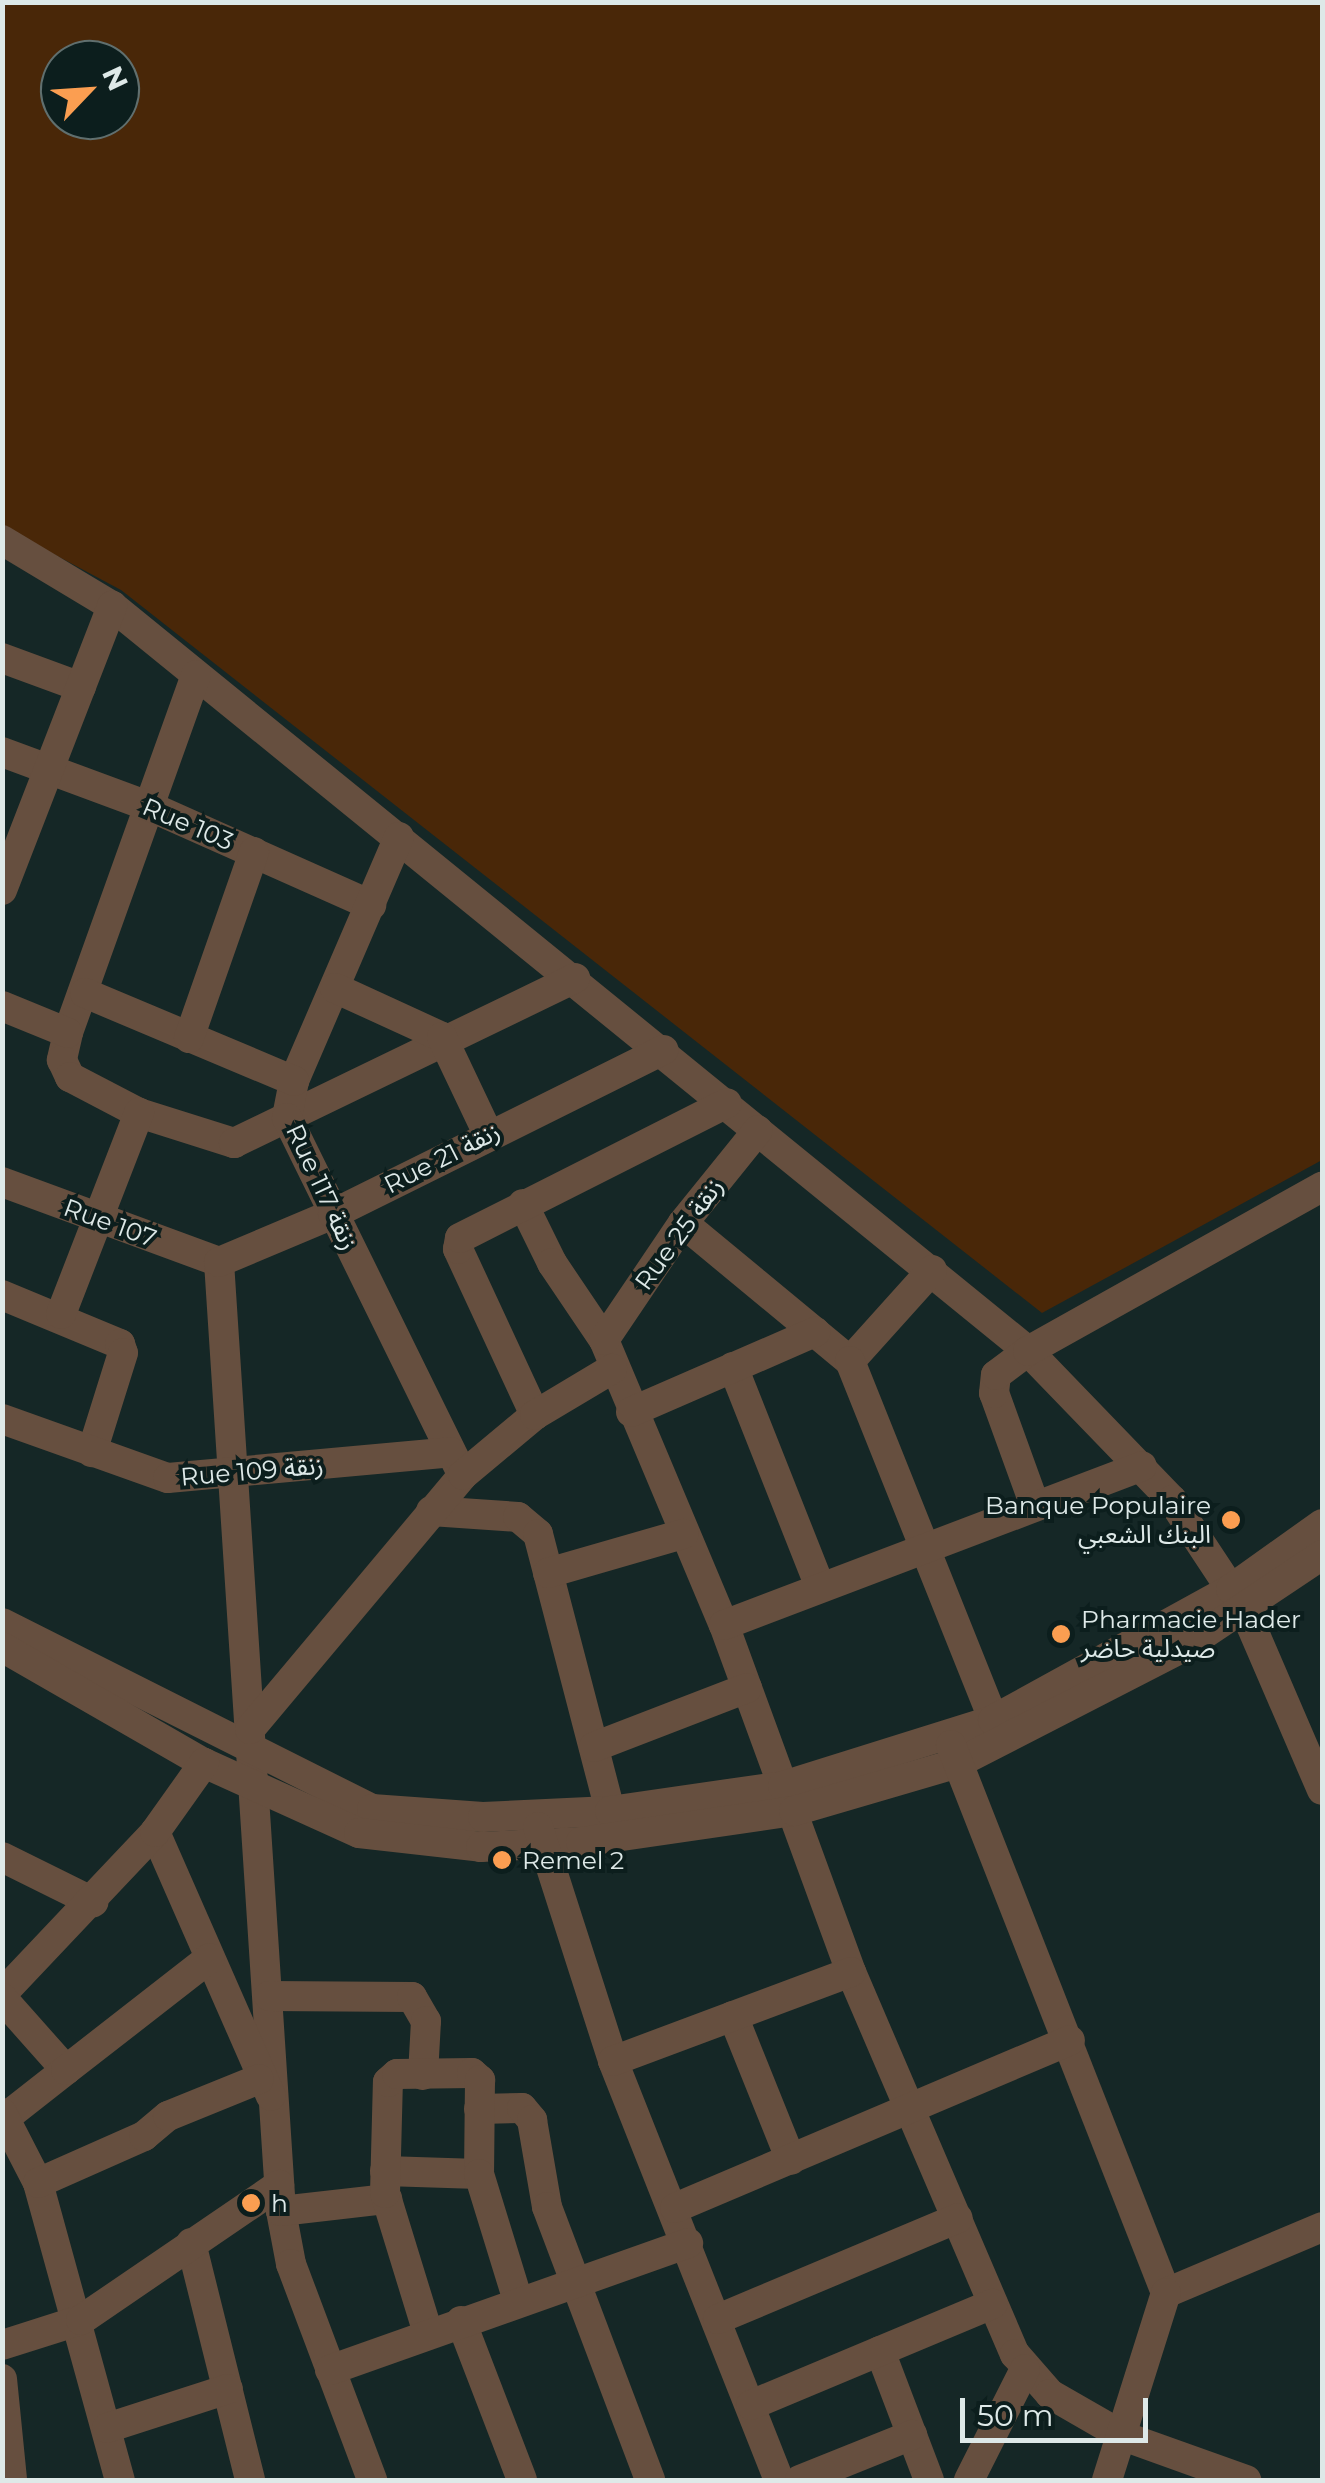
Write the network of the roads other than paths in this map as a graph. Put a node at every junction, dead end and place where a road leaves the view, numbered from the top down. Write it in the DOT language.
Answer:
graph roads {
  1 [pos="3,543"];
  2 [pos="112,606"];
  3 [pos="2,658"];
  4 [pos="196,674"];
  5 [pos="81,687"];
  6 [pos="2,752"];
  7 [pos="49,769"];
  8 [pos="153,808"];
  9 [pos="399,837"];
  10 [pos="254,852"];
  11 [pos="2,890"];
  12 [pos="371,905"];
  13 [pos="575,978"];
  14 [pos="336,988"];
  15 [pos="84,993"];
  16 [pos="2,1006"];
  17 [pos="68,1033"];
  18 [pos="442,1037"];
  19 [pos="189,1038"];
  20 [pos="663,1050"];
  21 [pos="294,1082"];
  22 [pos="727,1103"];
  23 [pos="140,1113"];
  24 [pos="287,1118"];
  25 [pos="758,1130"];
  26 [pos="488,1134"];
  27 [pos="2,1182"];
  28 [pos="1322,1187"];
  29 [pos="523,1204"];
  30 [pos="333,1214"];
  31 [pos="99,1220"];
  32 [pos="683,1223"];
  33 [pos="219,1262"];
  34 [pos="932,1270"];
  35 [pos="2,1295"];
  36 [pos="61,1314"];
  37 [pos="815,1332"];
  38 [pos="1028,1350"];
  39 [pos="608,1354"];
  40 [pos="850,1360"];
  41 [pos="733,1367"];
  42 [pos="631,1412"];
  43 [pos="535,1415"];
  44 [pos="2,1420"];
  45 [pos="92,1452"];
  46 [pos="457,1464"];
  47 [pos="1142,1466"];
  48 [pos="236,1474"];
  49 [pos="1035,1506"];
  50 [pos="431,1511"];
  51 [pos="1322,1524"];
  52 [pos="683,1534"];
  53 [pos="924,1545"];
  54 [pos="1322,1555"];
  55 [pos="548,1573"];
  56 [pos="820,1586"];
  57 [pos="1238,1599"];
  58 [pos="2,1623"];
  59 [pos="724,1625"];
  60 [pos="2,1647"];
  61 [pos="747,1688"];
  62 [pos="998,1732"];
  63 [pos="252,1741"];
  64 [pos="594,1748"];
  65 [pos="953,1750"];
  66 [pos="204,1762"];
  67 [pos="253,1788"];
  68 [pos="1322,1790"];
  69 [pos="788,1799"];
  70 [pos="610,1810"];
  71 [pos="539,1829"];
  72 [pos="155,1832"];
  73 [pos="2,1857"];
  74 [pos="93,1902"];
  75 [pos="210,1958"];
  76 [pos="851,1972"];
  77 [pos="2,1996"];
  78 [pos="269,1996"];
  79 [pos="733,2016"];
  80 [pos="1070,2040"];
  81 [pos="613,2061"];
  82 [pos="66,2070"];
  83 [pos="423,2075"];
  84 [pos="267,2091"];
  85 [pos="479,2109"];
  86 [pos="912,2109"];
  87 [pos="4,2115"];
  88 [pos="790,2160"];
  89 [pos="479,2174"];
  90 [pos="38,2183"];
  91 [pos="386,2185"];
  92 [pos="280,2198"];
  93 [pos="675,2208"];
  94 [pos="958,2218"];
  95 [pos="1322,2227"];
  96 [pos="191,2243"];
  97 [pos="688,2243"];
  98 [pos="574,2279"];
  99 [pos="1166,2293"];
  100 [pos="518,2301"];
  101 [pos="993,2304"];
  102 [pos="81,2320"];
  103 [pos="718,2320"];
  104 [pos="461,2322"];
  105 [pos="428,2334"];
  106 [pos="2,2345"];
  107 [pos="880,2351"];
  108 [pos="1025,2369"];
  109 [pos="330,2370"];
  110 [pos="2,2378"];
  111 [pos="228,2389"];
  112 [pos="750,2405"];
  113 [pos="107,2428"];
  114 [pos="912,2435"];
  115 [pos="1123,2436"];
  116 [pos="11,2480"];
  117 [pos="120,2480"];
  118 [pos="250,2480"];
  119 [pos="372,2480"];
  120 [pos="522,2480"];
  121 [pos="650,2480"];
  122 [pos="779,2480"];
  123 [pos="800,2480"];
  124 [pos="929,2480"];
  125 [pos="969,2480"];
  126 [pos="1107,2480"];
  127 [pos="1246,2480"];
  1 -- 2 [label="street"];
  2 -- 4 [label="street"];
  2 -- 5 [label="street"];
  3 -- 5 [label="street"];
  4 -- 8 [label="street"];
  4 -- 9 [label="street"];
  5 -- 7 [label="street"];
  6 -- 7 [label="street, Rue 103"];
  7 -- 8 [label="street, Rue 103"];
  7 -- 11 [label="street"];
  8 -- 10 [label="street, Rue 103"];
  8 -- 15 [label="street"];
  9 -- 12 [label="street, Rue 117 زنقة"];
  9 -- 13 [label="street"];
  10 -- 12 [label="street, Rue 103"];
  10 -- 19 [label="street"];
  12 -- 14 [label="street, Rue 117 زنقة"];
  13 -- 18 [label="street"];
  13 -- 20 [label="street"];
  14 -- 18 [label="street"];
  14 -- 21 [label="street, Rue 117 زنقة"];
  15 -- 17 [label="street"];
  15 -- 19 [label="street"];
  16 -- 17 [label="street"];
  17 -- 23 [label="street"];
  18 -- 24 [label="street"];
  18 -- 26 [label="street"];
  19 -- 21 [label="street"];
  20 -- 22 [label="street"];
  20 -- 26 [label="street, Rue 21 زنقة"];
  21 -- 24 [label="street, Rue 117 زنقة"];
  22 -- 25 [label="street"];
  22 -- 29 [label="street"];
  23 -- 24 [label="street"];
  23 -- 31 [label="street"];
  24 -- 30 [label="street, Rue 117 زنقة"];
  25 -- 32 [label="street, Rue 25 زنقة"];
  25 -- 34 [label="street"];
  26 -- 30 [label="street, Rue 21 زنقة"];
  27 -- 31 [label="street, Rue 107"];
  28 -- 38 [label="street"];
  29 -- 39 [label="street"];
  29 -- 43 [label="street"];
  30 -- 33 [label="street, Rue 21 زنقة"];
  30 -- 46 [label="street, Rue 117 زنقة"];
  31 -- 33 [label="street, Rue 107"];
  31 -- 36 [label="street"];
  32 -- 37 [label="street"];
  32 -- 39 [label="street, Rue 25 زنقة"];
  33 -- 48 [label="street"];
  34 -- 38 [label="street"];
  34 -- 40 [label="street"];
  35 -- 36 [label="street"];
  36 -- 45 [label="street"];
  37 -- 40 [label="street"];
  37 -- 41 [label="street"];
  38 -- 47 [label="street"];
  38 -- 49 [label="street"];
  39 -- 42 [label="street"];
  39 -- 43 [label="street"];
  40 -- 53 [label="street"];
  41 -- 42 [label="street"];
  41 -- 56 [label="street"];
  42 -- 52 [label="street"];
  43 -- 46 [label="street"];
  44 -- 45 [label="street, Rue 109 زنقة"];
  45 -- 48 [label="street, Rue 109 زنقة"];
  46 -- 48 [label="street, Rue 109 زنقة"];
  46 -- 50 [label="street"];
  47 -- 49 [label="street"];
  47 -- 57 [label="street"];
  48 -- 63 [label="street"];
  49 -- 53 [label="street"];
  50 -- 55 [label="street"];
  50 -- 63 [label="street"];
  51 -- 57 [label="street"];
  52 -- 55 [label="street"];
  52 -- 59 [label="street"];
  53 -- 56 [label="street"];
  53 -- 62 [label="street"];
  54 -- 57 [label="street"];
  55 -- 64 [label="street"];
  56 -- 59 [label="street"];
  57 -- 62 [label="street"];
  57 -- 68 [label="street"];
  58 -- 63 [label="street"];
  59 -- 61 [label="street"];
  60 -- 66 [label="street"];
  61 -- 64 [label="street"];
  61 -- 69 [label="street"];
  62 -- 65 [label="street"];
  63 -- 67 [label="street"];
  63 -- 71 [label="street"];
  64 -- 70 [label="street"];
  65 -- 69 [label="street"];
  65 -- 80 [label="street"];
  66 -- 67 [label="street"];
  66 -- 72 [label="street"];
  67 -- 71 [label="street"];
  67 -- 78 [label="street"];
  69 -- 70 [label="street"];
  69 -- 71 [label="street"];
  69 -- 76 [label="street"];
  70 -- 71 [label="street"];
  71 -- 81 [label="street"];
  72 -- 74 [label="street"];
  72 -- 75 [label="street"];
  73 -- 74 [label="street"];
  74 -- 77 [label="street"];
  75 -- 82 [label="street"];
  75 -- 84 [label="street"];
  76 -- 79 [label="street"];
  76 -- 86 [label="street"];
  77 -- 82 [label="street"];
  78 -- 83 [label="street"];
  78 -- 84 [label="street"];
  79 -- 81 [label="street"];
  79 -- 88 [label="street"];
  80 -- 86 [label="street"];
  80 -- 99 [label="street"];
  81 -- 93 [label="street"];
  82 -- 87 [label="street"];
  83 -- 85 [label="street"];
  83 -- 91 [label="street"];
  84 -- 90 [label="street"];
  84 -- 92 [label="street"];
  85 -- 89 [label="street"];
  85 -- 98 [label="street"];
  86 -- 88 [label="street"];
  86 -- 94 [label="street"];
  87 -- 90 [label="street"];
  88 -- 93 [label="street"];
  89 -- 91 [label="street"];
  89 -- 100 [label="street"];
  90 -- 102 [label="street"];
  91 -- 92 [label="street"];
  91 -- 105 [label="street"];
  92 -- 96 [label="street"];
  92 -- 109 [label="street"];
  93 -- 97 [label="street"];
  94 -- 101 [label="street"];
  94 -- 103 [label="street"];
  95 -- 99 [label="street"];
  96 -- 102 [label="street"];
  96 -- 111 [label="street"];
  97 -- 98 [label="street"];
  97 -- 103 [label="street"];
  98 -- 100 [label="street"];
  98 -- 121 [label="street"];
  99 -- 115 [label="street"];
  100 -- 104 [label="street"];
  101 -- 107 [label="street"];
  101 -- 108 [label="street"];
  102 -- 106 [label="street"];
  102 -- 113 [label="street"];
  103 -- 112 [label="street"];
  104 -- 105 [label="street"];
  104 -- 120 [label="street"];
  105 -- 109 [label="street"];
  107 -- 112 [label="street"];
  107 -- 114 [label="street"];
  108 -- 115 [label="street"];
  108 -- 125 [label="street"];
  109 -- 119 [label="street"];
  110 -- 116 [label="street"];
  111 -- 113 [label="street"];
  111 -- 118 [label="street"];
  112 -- 122 [label="street"];
  113 -- 117 [label="street"];
  114 -- 123 [label="street"];
  114 -- 124 [label="street"];
  115 -- 126 [label="street"];
  115 -- 127 [label="street"];
}
